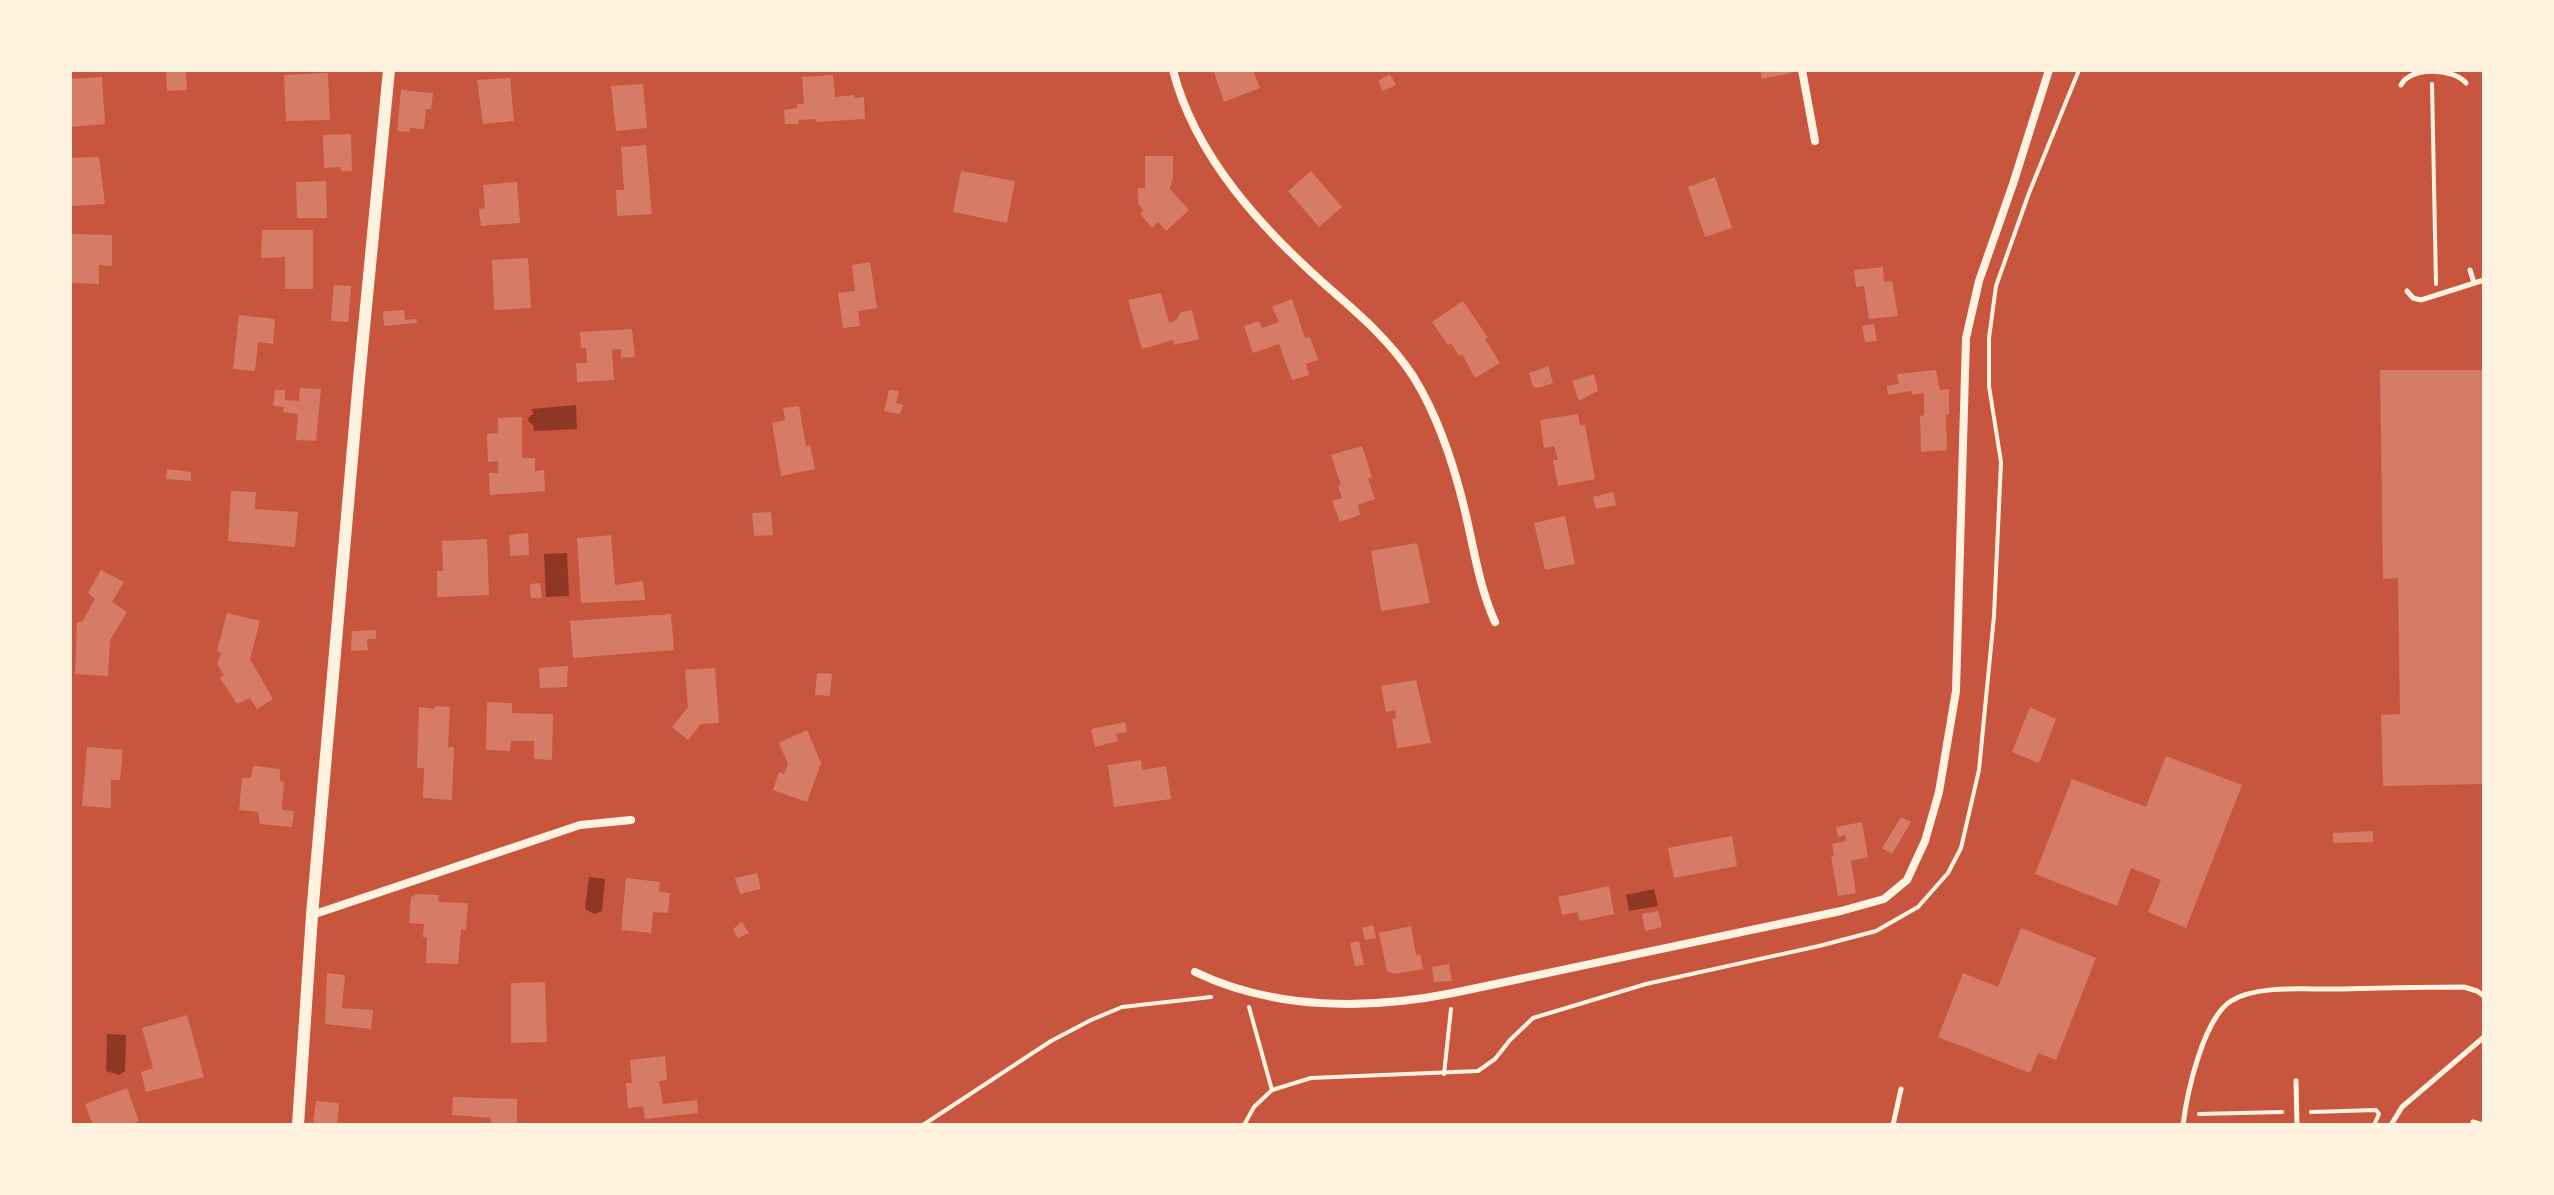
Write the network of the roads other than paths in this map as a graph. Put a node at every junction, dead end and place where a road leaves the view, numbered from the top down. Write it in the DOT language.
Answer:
graph roads {
  1 [pos="389,70"];
  2 [pos="1173,70"];
  3 [pos="1802,70"];
  4 [pos="2049,70"];
  5 [pos="2466,83"];
  6 [pos="2401,85"];
  7 [pos="1815,141"];
  8 [pos="2470,270"];
  9 [pos="2484,280"];
  10 [pos="2474,283"];
  11 [pos="2407,291"];
  12 [pos="1495,622"];
  13 [pos="631,820"];
  14 [pos="312,915"];
  15 [pos="1195,972"];
  16 [pos="2484,996"];
  17 [pos="2484,1037"];
  18 [pos="2296,1081"];
  19 [pos="1901,1089"];
  20 [pos="2473,1122"];
  21 [pos="298,1125"];
  22 [pos="1893,1125"];
  23 [pos="2183,1125"];
  24 [pos="2297,1125"];
  25 [pos="2391,1125"];
  26 [pos="2483,1125"];
  1 -- 14 [label="street"];
  2 -- 12 [label="street"];
  3 -- 7 [label="street"];
  4 -- 15 [label="street"];
  5 -- 6 [label="lane"];
  8 -- 10 [label="lane"];
  9 -- 10 [label="lane"];
  10 -- 11 [label="lane"];
  13 -- 14 [label="street"];
  14 -- 21 [label="street"];
  16 -- 23 [label="lane"];
  17 -- 25 [label="lane"];
  18 -- 24 [label="lane"];
  19 -- 22 [label="lane"];
  20 -- 26 [label="lane"];
}
